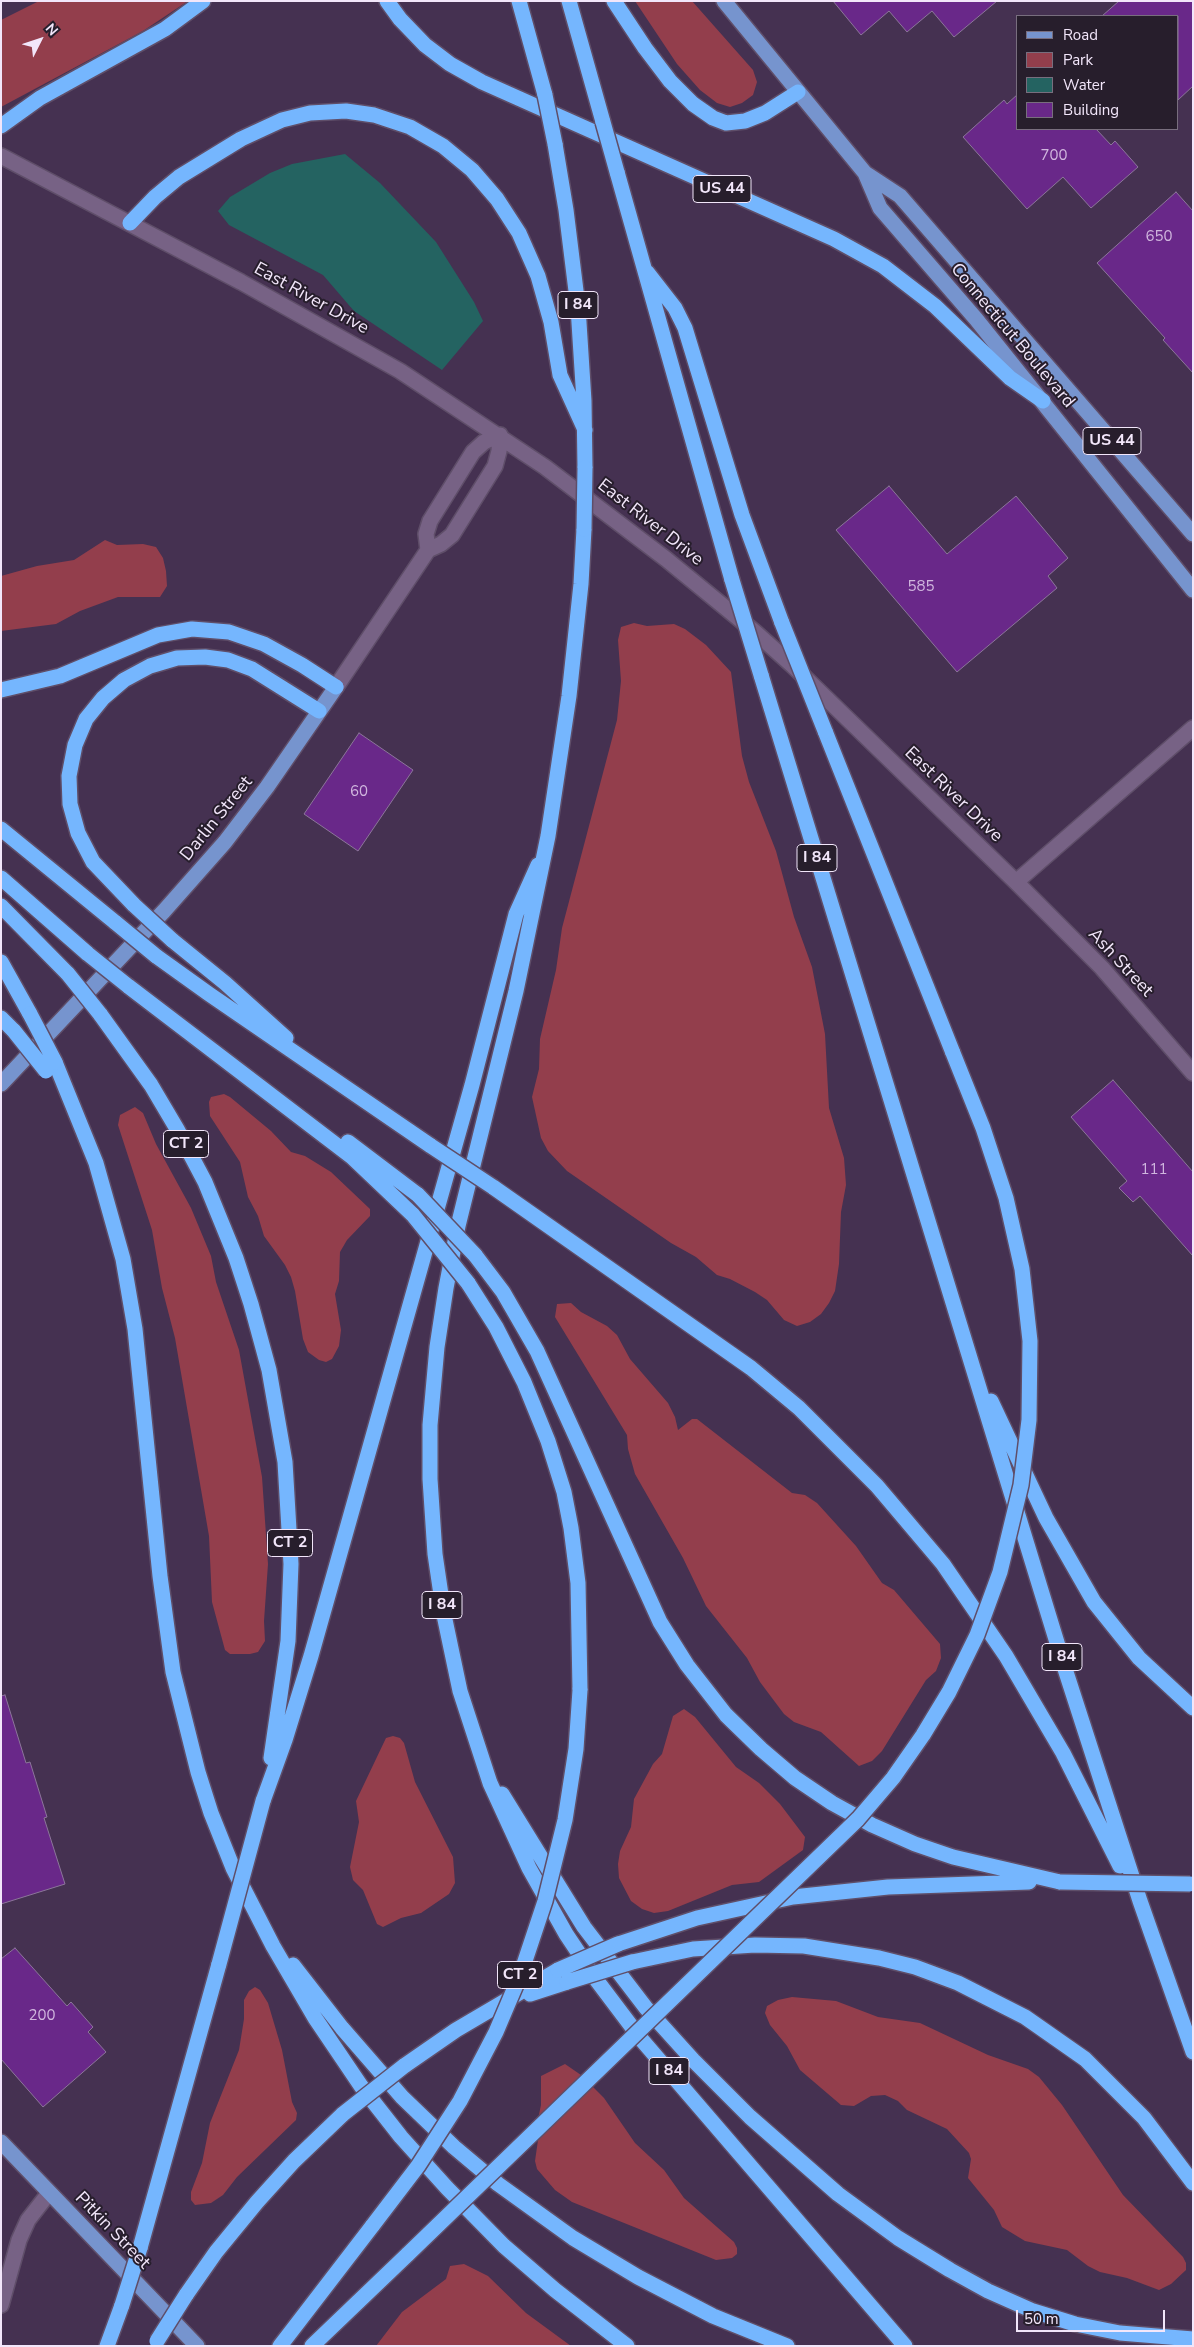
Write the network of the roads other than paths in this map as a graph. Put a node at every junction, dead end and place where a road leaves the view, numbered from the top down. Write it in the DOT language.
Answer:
graph roads {
  1 [pos="203,1"];
  2 [pos="387,1"];
  3 [pos="519,1"];
  4 [pos="568,1"];
  5 [pos="614,1"];
  6 [pos="724,1"];
  7 [pos="798,92"];
  8 [pos="1,126"];
  9 [pos="1,156"];
  10 [pos="865,173"];
  11 [pos="130,224"];
  12 [pos="645,269"];
  13 [pos="1043,401"];
  14 [pos="585,430"];
  15 [pos="500,435"];
  16 [pos="1193,534"];
  17 [pos="428,550"];
  18 [pos="1193,590"];
  19 [pos="336,687"];
  20 [pos="1,690"];
  21 [pos="319,711"];
  22 [pos="1193,728"];
  23 [pos="1,829"];
  24 [pos="544,854"];
  25 [pos="1,878"];
  26 [pos="1016,882"];
  27 [pos="1,906"];
  28 [pos="1,962"];
  29 [pos="1,1018"];
  30 [pos="50,1066"];
  31 [pos="1193,1073"];
  32 [pos="242,1074"];
  33 [pos="331,1079"];
  34 [pos="1,1084"];
  35 [pos="973,1368"];
  36 [pos="1193,1708"];
  37 [pos="483,1763"];
  38 [pos="263,1801"];
  39 [pos="1060,1882"];
  40 [pos="1191,1884"];
  41 [pos="263,1926"];
  42 [pos="1154,1945"];
  43 [pos="563,1976"];
  44 [pos="1193,2052"];
  45 [pos="1,2142"];
  46 [pos="1193,2183"];
  47 [pos="49,2193"];
  48 [pos="1,2305"];
  49 [pos="1193,2339"];
  50 [pos="156,2343"];
  51 [pos="108,2346"];
  52 [pos="197,2346"];
  53 [pos="280,2346"];
  54 [pos="312,2346"];
  55 [pos="627,2346"];
  56 [pos="786,2346"];
  57 [pos="905,2346"];
  1 -- 8 [label="highway"];
  2 -- 13 [label="highway, US 44"];
  3 -- 14 [label="highway, I 84, bridge"];
  4 -- 12 [label="highway, I 84, bridge"];
  5 -- 7 [label="highway"];
  6 -- 7 [label="main road, Connecticut Boulevard"];
  7 -- 10 [label="main road, Connecticut Boulevard / US 44"];
  9 -- 11 [label="street, East River Drive"];
  10 -- 13 [label="main road, Connecticut Boulevard"];
  10 -- 16 [label="main road, Connecticut Boulevard / US 44"];
  11 -- 14 [label="highway"];
  11 -- 15 [label="street, East River Drive"];
  12 -- 35 [label="highway, I 84, bridge"];
  12 -- 54 [label="highway, bridge"];
  13 -- 18 [label="main road, Connecticut Boulevard / US 44"];
  14 -- 24 [label="highway, I 84, bridge"];
  15 -- 17 [label="street, Darlin Street"];
  15 -- 17 [label="street"];
  15 -- 26 [label="street, East River Drive"];
  17 -- 19 [label="street, Darlin Street"];
  19 -- 20 [label="highway"];
  19 -- 21 [label="main road, Darlin Street"];
  21 -- 33 [label="highway, bridge"];
  21 -- 34 [label="main road, Darlin Street"];
  22 -- 26 [label="street"];
  23 -- 33 [label="highway, bridge"];
  24 -- 37 [label="highway, I 84"];
  24 -- 38 [label="highway"];
  25 -- 32 [label="highway, CT 2, bridge"];
  26 -- 31 [label="street, Ash Street"];
  27 -- 38 [label="highway, CT 2, bridge"];
  28 -- 30 [label="highway, bridge"];
  29 -- 30 [label="highway, bridge"];
  30 -- 41 [label="highway"];
  32 -- 39 [label="highway, bridge"];
  32 -- 53 [label="highway, CT 2, bridge"];
  33 -- 42 [label="highway, bridge"];
  35 -- 36 [label="highway"];
  35 -- 42 [label="highway, I 84"];
  37 -- 49 [label="highway"];
  37 -- 57 [label="highway, I 84"];
  38 -- 51 [label="highway, CT 2, bridge"];
  39 -- 40 [label="highway, bridge"];
  39 -- 43 [label="highway, bridge"];
  41 -- 55 [label="highway"];
  41 -- 56 [label="highway"];
  42 -- 44 [label="highway, I 84"];
  43 -- 46 [label="highway, bridge"];
  43 -- 50 [label="highway, bridge"];
  45 -- 47 [label="main road, Pitkin Street"];
  47 -- 48 [label="street"];
  47 -- 52 [label="main road, Pitkin Street"];
}
